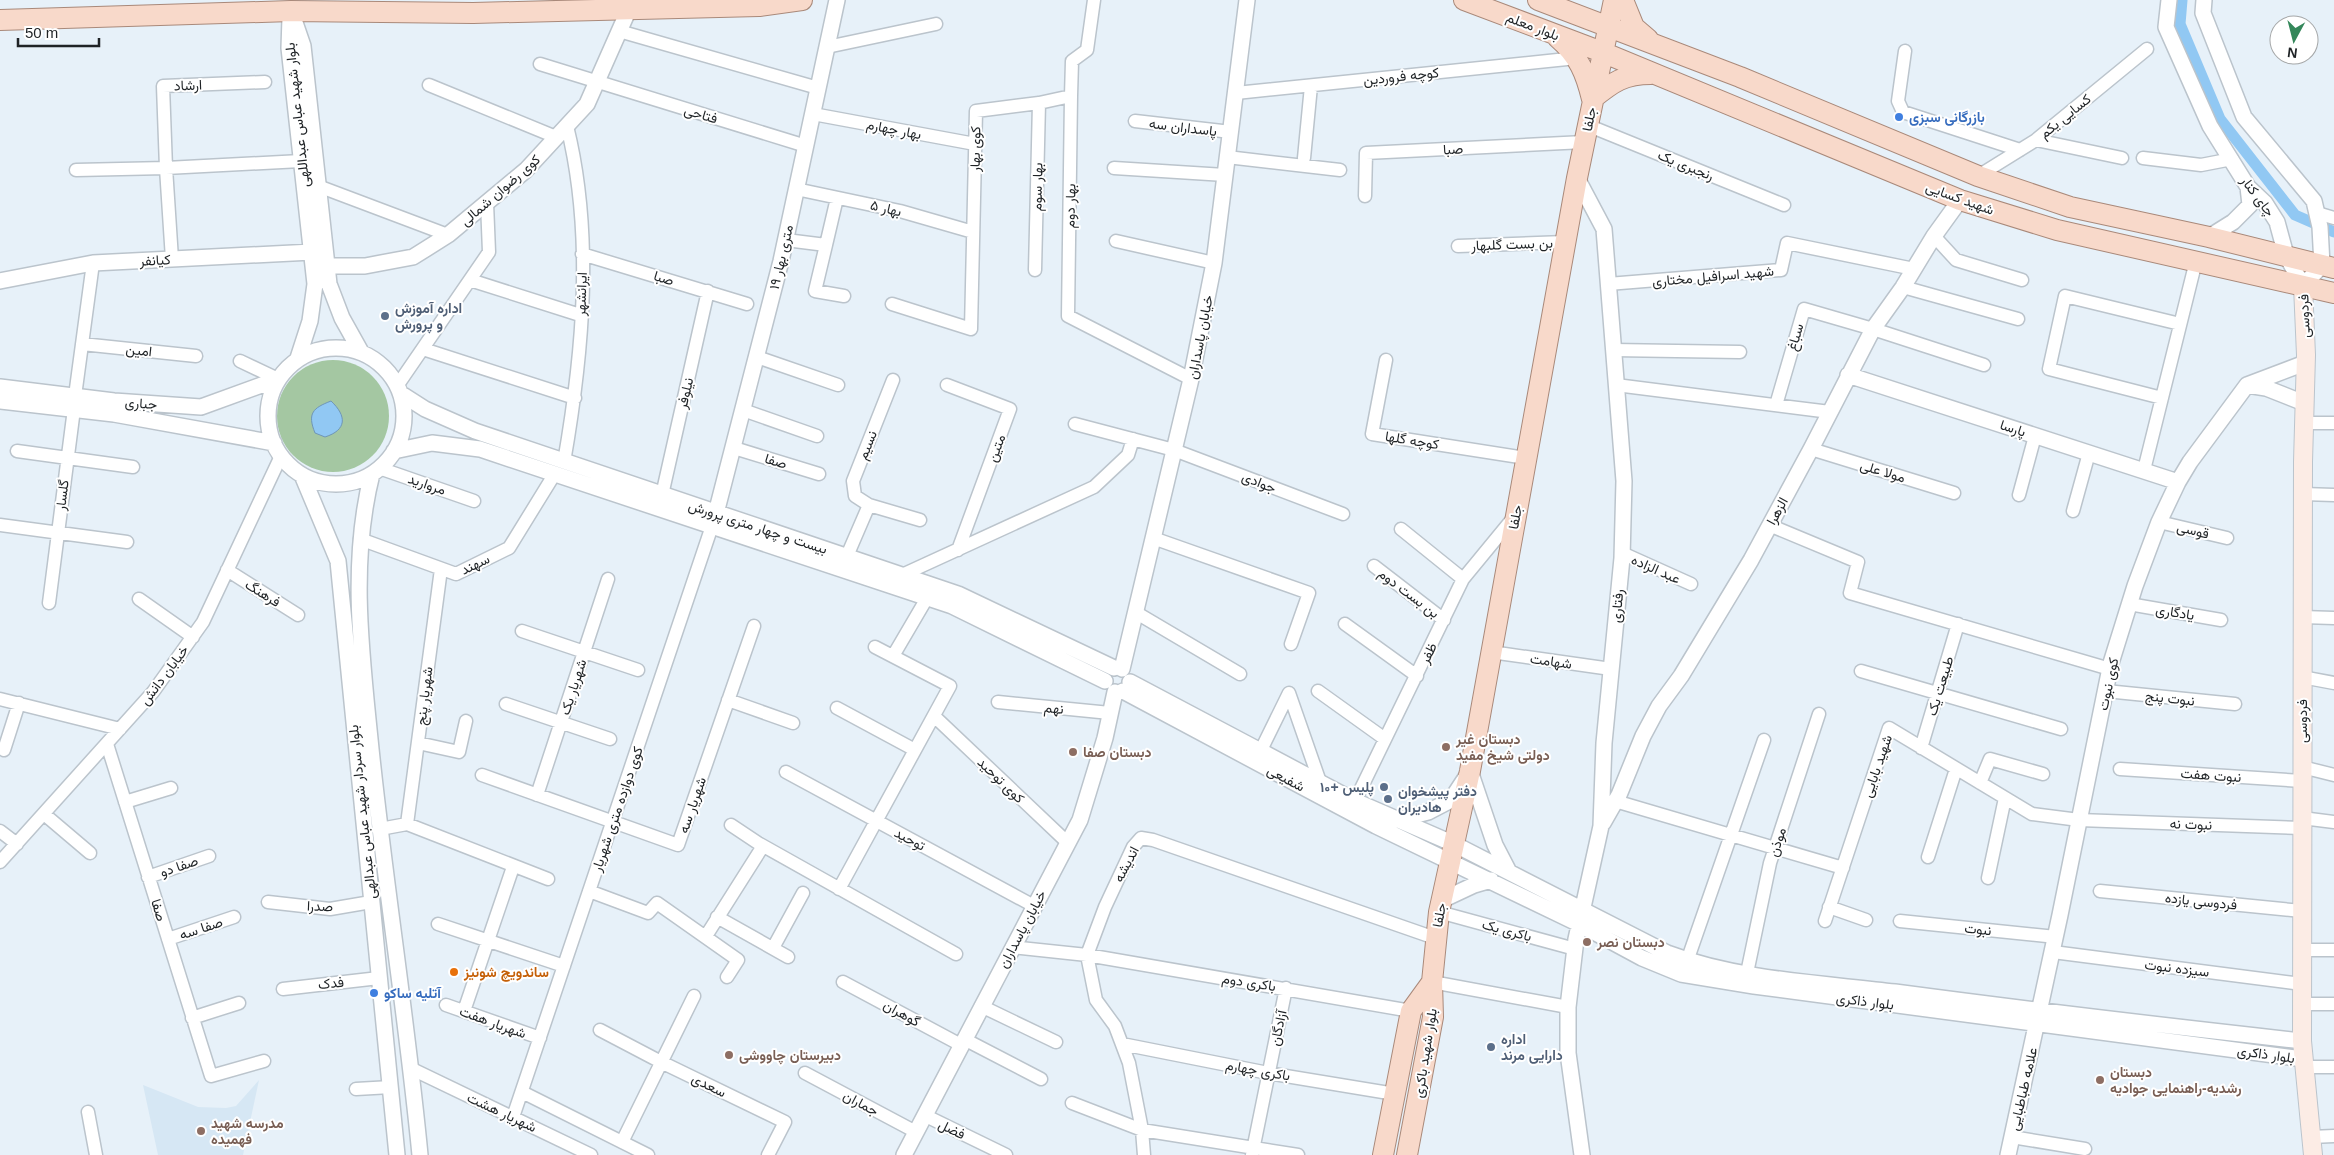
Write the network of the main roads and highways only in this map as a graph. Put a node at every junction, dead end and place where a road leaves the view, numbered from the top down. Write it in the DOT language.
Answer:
graph roads {
  1 [pos="802,0"];
  2 [pos="1464,0"];
  3 [pos="1538,0"];
  4 [pos="1586,0"];
  5 [pos="1614,0"];
  6 [pos="1623,0"];
  7 [pos="629,5"];
  8 [pos="290,6"];
  9 [pos="1560,8"];
  10 [pos="0,20"];
  11 [pos="1608,26"];
  12 [pos="1553,34"];
  13 [pos="1652,42"];
  14 [pos="1602,52"];
  15 [pos="1653,74"];
  16 [pos="1740,77"];
  17 [pos="1592,99"];
  18 [pos="1725,103"];
  19 [pos="2328,266"];
  20 [pos="2303,286"];
  21 [pos="2334,293"];
  22 [pos="1432,982"];
  23 [pos="1383,1155"];
  24 [pos="1407,1155"];
  25 [pos="2312,1155"];
  1 -- 7 [label="main road"];
  2 -- 12 [label="main road, بلوار معلم"];
  3 -- 9 [label="main road, بلوار معلم"];
  4 -- 9 [label="main road"];
  5 -- 11 [label="main road, جلفا"];
  6 -- 13 [label="main road"];
  7 -- 8 [label="main road"];
  8 -- 10 [label="main road"];
  9 -- 11 [label="main road, بلوار معلم"];
  11 -- 13 [label="main road, شهید کسایی"];
  11 -- 14 [label="main road, جلفا"];
  12 -- 14 [label="main road, بلوار معلم"];
  12 -- 17 [label="main road"];
  13 -- 16 [label="main road, شهید کسایی"];
  14 -- 15 [label="main road, شهید کسایی"];
  14 -- 17 [label="main road, جلفا"];
  15 -- 17 [label="main road"];
  15 -- 18 [label="main road, شهید کسایی"];
  16 -- 18 [label="main road"];
  16 -- 19 [label="main road, شهید کسایی"];
  17 -- 22 [label="main road, جلفا"];
  18 -- 20 [label="main road, شهید کسایی"];
  20 -- 21 [label="main road, شهید کسایی"];
  20 -- 25 [label="main road, فردوسی"];
  22 -- 23 [label="main road, بلوار شهید باکری"];
  22 -- 24 [label="main road, بلوار شهید باکری"];
}
